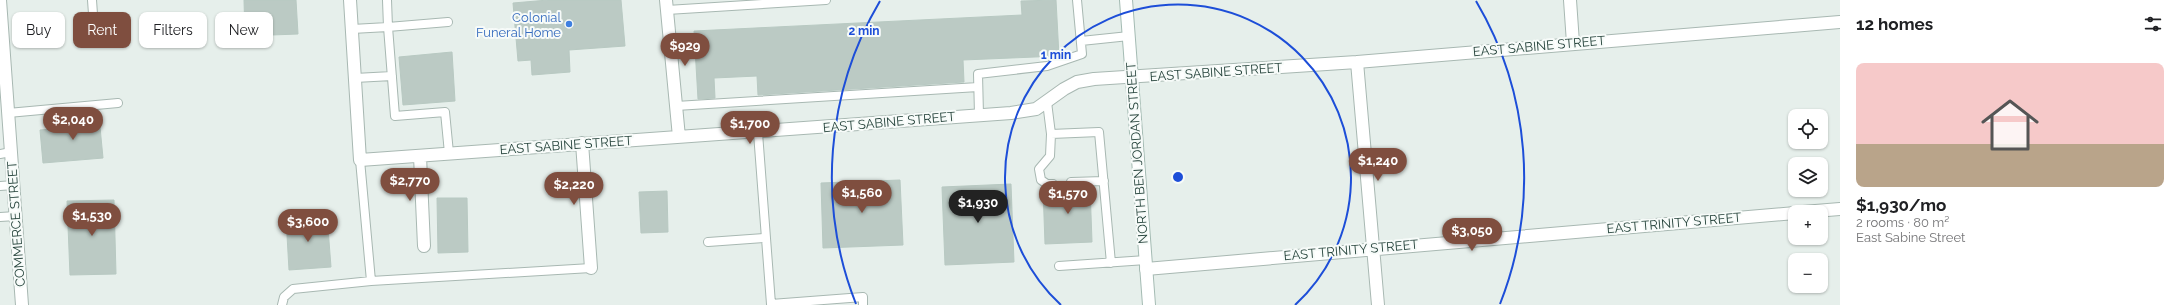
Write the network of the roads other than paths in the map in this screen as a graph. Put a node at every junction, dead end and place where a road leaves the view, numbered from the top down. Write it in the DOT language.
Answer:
graph roads {
  1 [pos="0,0"];
  2 [pos="92,0"];
  3 [pos="350,0"];
  4 [pos="387,0"];
  5 [pos="824,0"];
  6 [pos="1078,0"];
  7 [pos="1126,0"];
  8 [pos="1570,0"];
  9 [pos="704,3"];
  10 [pos="667,5"];
  11 [pos="93,12"];
  12 [pos="448,22"];
  13 [pos="1840,22"];
  14 [pos="388,27"];
  15 [pos="352,29"];
  16 [pos="1129,36"];
  17 [pos="1081,41"];
  18 [pos="1573,43"];
  19 [pos="1357,62"];
  20 [pos="392,76"];
  21 [pos="355,78"];
  22 [pos="1131,78"];
  23 [pos="978,87"];
  24 [pos="1048,102"];
  25 [pos="118,103"];
  26 [pos="676,106"];
  27 [pos="8,113"];
  28 [pos="979,115"];
  29 [pos="758,132"];
  30 [pos="1052,134"];
  31 [pos="679,137"];
  32 [pos="582,143"];
  33 [pos="6,153"];
  34 [pos="449,153"];
  35 [pos="420,156"];
  36 [pos="360,160"];
  37 [pos="1104,180"];
  38 [pos="1071,182"];
  39 [pos="1053,184"];
  40 [pos="14,185"];
  41 [pos="0,186"];
  42 [pos="1840,209"];
  43 [pos="1828,210"];
  44 [pos="1788,214"];
  45 [pos="16,216"];
  46 [pos="0,217"];
  47 [pos="765,238"];
  48 [pos="708,242"];
  49 [pos="424,246"];
  50 [pos="1372,248"];
  51 [pos="1111,263"];
  52 [pos="1146,264"];
  53 [pos="1059,266"];
  54 [pos="591,268"];
  55 [pos="371,281"];
  56 [pos="771,304"];
  57 [pos="22,305"];
  58 [pos="282,305"];
  59 [pos="863,305"];
  60 [pos="1149,305"];
  61 [pos="1378,305"];
  1 -- 27 [label="street, COMMERCE STREET"];
  2 -- 11 [label="lane"];
  3 -- 15 [label="street"];
  4 -- 14 [label="lane"];
  5 -- 9 [label="lane"];
  6 -- 17 [label="lane"];
  7 -- 16 [label="street, NORTH BEN JORDAN STREET"];
  8 -- 18 [label="street"];
  9 -- 10 [label="lane"];
  10 -- 26 [label="street"];
  12 -- 14 [label="lane"];
  13 -- 18 [label="street, EAST SABINE STREET"];
  14 -- 15 [label="lane"];
  14 -- 20 [label="lane"];
  15 -- 21 [label="street"];
  16 -- 17 [label="lane"];
  16 -- 22 [label="street, NORTH BEN JORDAN STREET"];
  17 -- 23 [label="lane"];
  18 -- 19 [label="street, EAST SABINE STREET"];
  19 -- 22 [label="street, EAST SABINE STREET"];
  19 -- 50 [label="street"];
  20 -- 21 [label="lane"];
  20 -- 34 [label="lane"];
  21 -- 36 [label="street"];
  22 -- 24 [label="street, EAST SABINE STREET"];
  22 -- 52 [label="street, NORTH BEN JORDAN STREET"];
  23 -- 26 [label="lane"];
  23 -- 28 [label="lane"];
  24 -- 28 [label="street, EAST SABINE STREET"];
  24 -- 30 [label="lane"];
  25 -- 27 [label="lane"];
  26 -- 31 [label="street"];
  27 -- 33 [label="street, COMMERCE STREET"];
  28 -- 29 [label="street, EAST SABINE STREET"];
  29 -- 31 [label="street, EAST SABINE STREET"];
  29 -- 47 [label="lane"];
  30 -- 37 [label="lane"];
  30 -- 39 [label="lane"];
  31 -- 32 [label="street, EAST SABINE STREET"];
  32 -- 34 [label="street, EAST SABINE STREET"];
  32 -- 54 [label="street"];
  33 -- 40 [label="street, COMMERCE STREET"];
  34 -- 35 [label="street, EAST SABINE STREET"];
  35 -- 36 [label="street, EAST SABINE STREET"];
  35 -- 49 [label="street"];
  36 -- 55 [label="lane"];
  37 -- 38 [label="lane"];
  37 -- 51 [label="lane"];
  40 -- 41 [label="lane"];
  40 -- 45 [label="street, COMMERCE STREET"];
  42 -- 43 [label="street"];
  44 -- 50 [label="street, EAST TRINITY STREET"];
  45 -- 46 [label="lane"];
  45 -- 57 [label="street, COMMERCE STREET"];
  47 -- 48 [label="lane"];
  47 -- 56 [label="lane"];
  50 -- 52 [label="street, EAST TRINITY STREET"];
  50 -- 61 [label="street"];
  51 -- 52 [label="lane"];
  51 -- 53 [label="lane"];
  52 -- 60 [label="street, NORTH BEN JORDAN STREET"];
  54 -- 55 [label="lane"];
  55 -- 58 [label="lane"];
  56 -- 59 [label="lane"];
}
